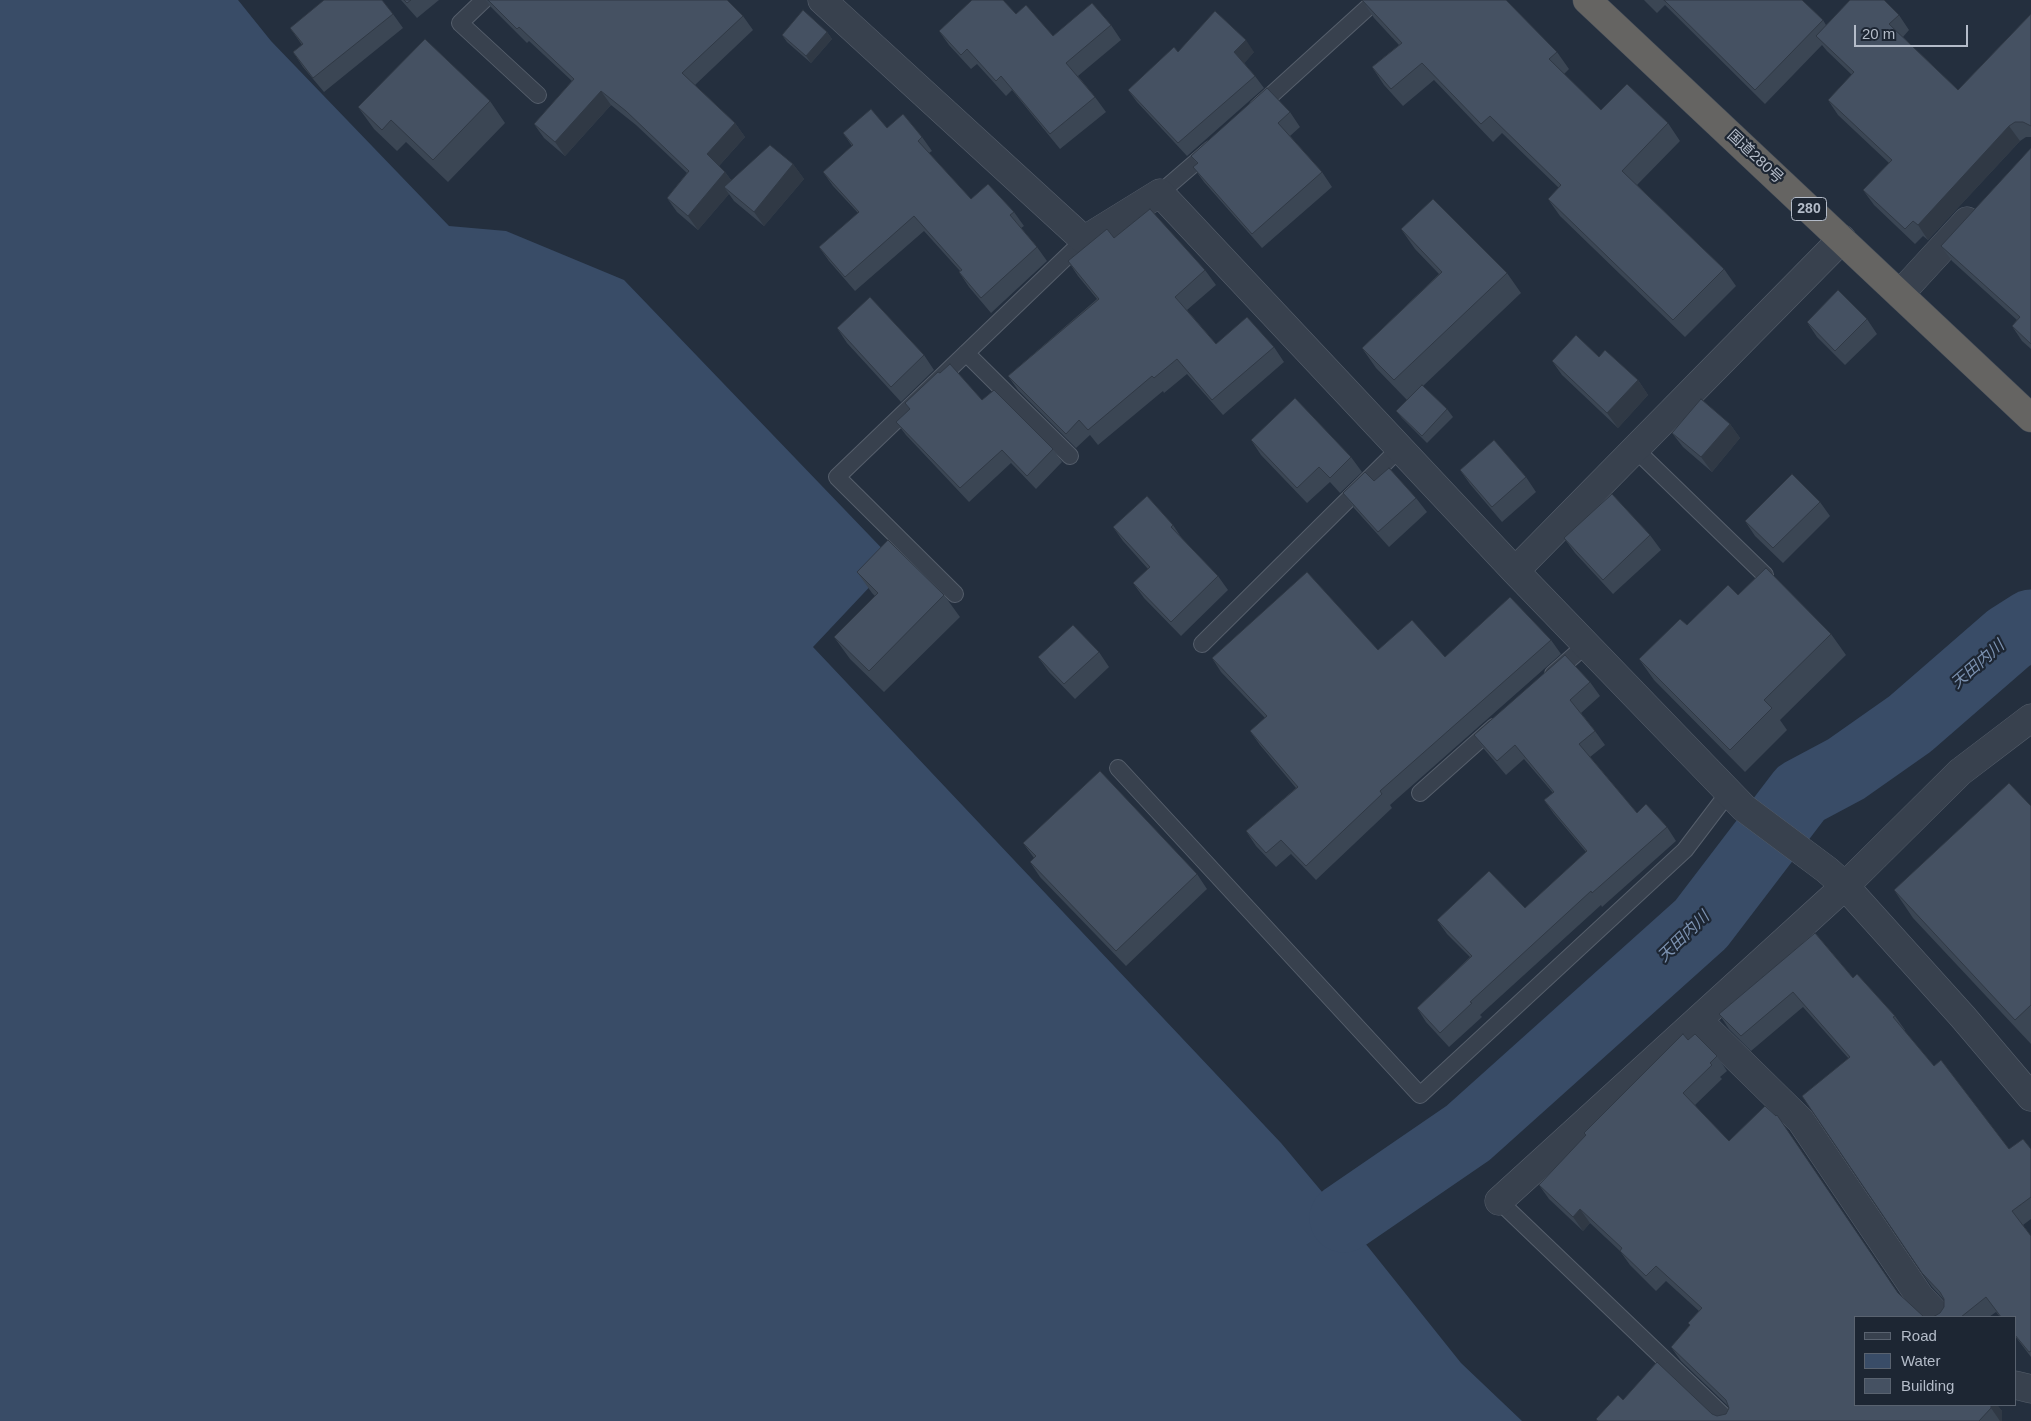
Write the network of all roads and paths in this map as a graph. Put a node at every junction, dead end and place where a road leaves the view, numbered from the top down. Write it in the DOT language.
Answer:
graph roads {
  1 [pos="484,0"];
  2 [pos="822,0"];
  3 [pos="1376,0"];
  4 [pos="1587,0"];
  5 [pos="538,95"];
  6 [pos="1242,121"];
  7 [pos="1220,141"];
  8 [pos="1160,193"];
  9 [pos="1985,202"];
  10 [pos="1842,239"];
  11 [pos="1084,240"];
  12 [pos="1900,294"];
  13 [pos="966,353"];
  14 [pos="2031,418"];
  15 [pos="1400,448"];
  16 [pos="1635,449"];
  17 [pos="1070,456"];
  18 [pos="1515,570"];
  19 [pos="1766,575"];
  20 [pos="955,594"];
  21 [pos="1202,644"];
  22 [pos="1586,644"];
  23 [pos="1543,683"];
  24 [pos="1507,715"];
  25 [pos="2031,718"];
  26 [pos="1118,768"];
  27 [pos="1420,793"];
  28 [pos="1736,800"];
  29 [pos="1836,878"];
  30 [pos="1698,1021"];
  31 [pos="2031,1097"];
  32 [pos="1500,1201"];
  33 [pos="1938,1316"];
  34 [pos="2016,1384"];
  35 [pos="2031,1389"];
  36 [pos="1729,1421"];
  1 -- 5 [label="lane"];
  2 -- 11 [label="street"];
  3 -- 6 [label="lane"];
  4 -- 10 [label="highway, 国道280号 / 280"];
  7 -- 8 [label="lane"];
  8 -- 11 [label="street"];
  8 -- 15 [label="street"];
  9 -- 12 [label="street"];
  10 -- 12 [label="highway, 国道280号 / 280"];
  10 -- 16 [label="street"];
  11 -- 13 [label="lane"];
  12 -- 14 [label="highway, 国道280号 / 280"];
  13 -- 17 [label="lane"];
  13 -- 20 [label="lane"];
  15 -- 18 [label="street"];
  15 -- 21 [label="lane"];
  16 -- 18 [label="street"];
  16 -- 19 [label="lane"];
  18 -- 22 [label="street"];
  22 -- 23 [label="lane"];
  22 -- 28 [label="street"];
  24 -- 27 [label="lane"];
  25 -- 29 [label="street"];
  26 -- 28 [label="lane"];
  28 -- 29 [label="street"];
  29 -- 30 [label="street"];
  29 -- 31 [label="street"];
  30 -- 32 [label="street"];
  30 -- 33 [label="street"];
  32 -- 36 [label="lane"];
  34 -- 35 [label="street"];
}
